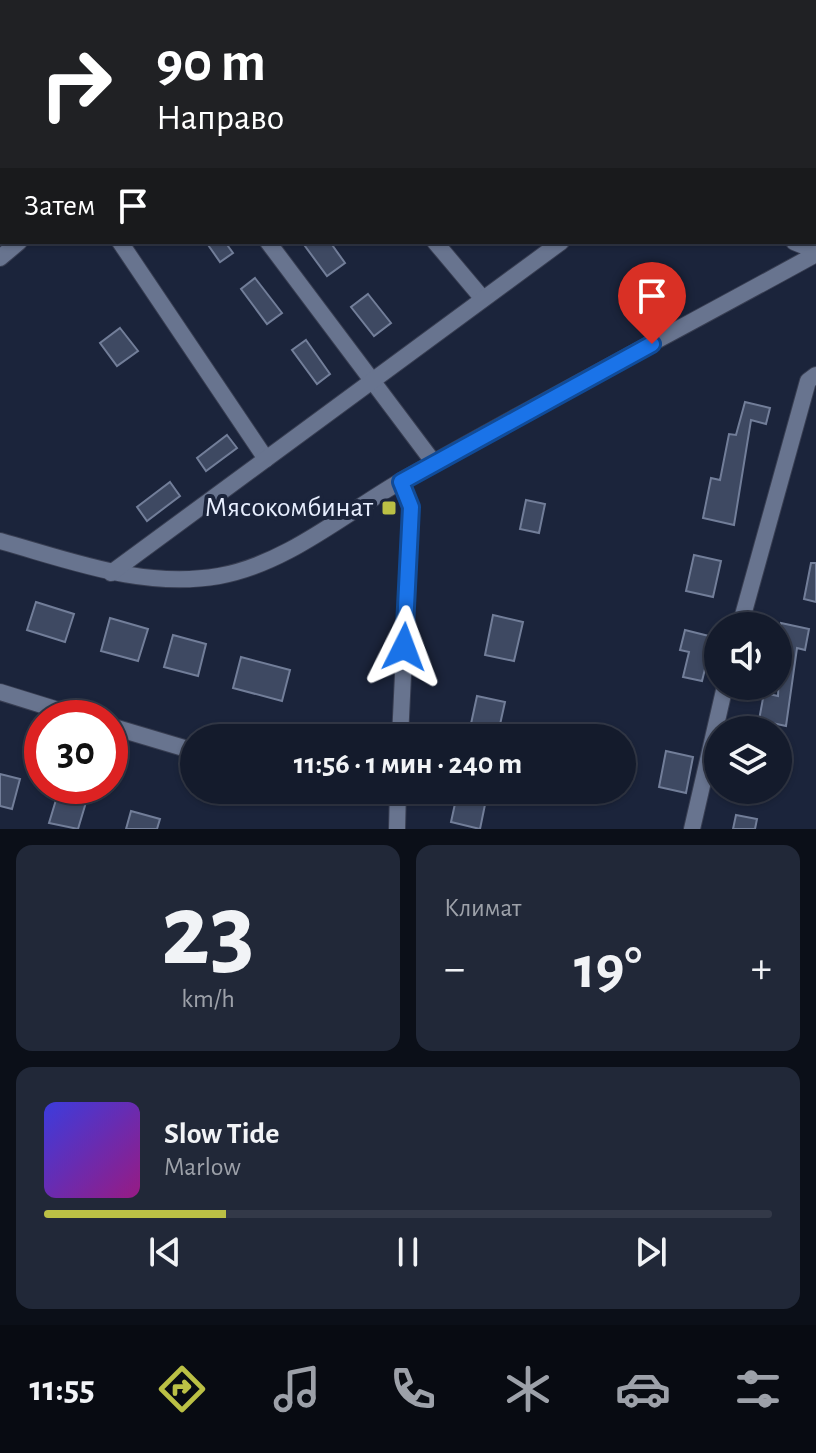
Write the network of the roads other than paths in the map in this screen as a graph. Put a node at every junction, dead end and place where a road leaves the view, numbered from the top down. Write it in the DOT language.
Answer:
graph roads {
  1 [pos="17,244"];
  2 [pos="121,244"];
  3 [pos="270,244"];
  4 [pos="437,244"];
  5 [pos="558,244"];
  6 [pos="798,244"];
  7 [pos="816,253"];
  8 [pos="0,258"];
  9 [pos="483,299"];
  10 [pos="816,375"];
  11 [pos="373,380"];
  12 [pos="266,459"];
  13 [pos="434,463"];
  14 [pos="401,482"];
  15 [pos="0,541"];
  16 [pos="111,573"];
  17 [pos="744,612"];
  18 [pos="0,692"];
  19 [pos="26,700"];
  20 [pos="722,700"];
  21 [pos="401,724"];
  22 [pos="128,731"];
  23 [pos="180,747"];
  24 [pos="398,804"];
  25 [pos="397,829"];
  26 [pos="692,829"];
  1 -- 8 [label="street"];
  2 -- 12 [label="street"];
  3 -- 11 [label="street"];
  4 -- 9 [label="street"];
  5 -- 9 [label="street"];
  6 -- 7 [label="street"];
  7 -- 13 [label="street"];
  9 -- 11 [label="street"];
  10 -- 17 [label="street"];
  11 -- 12 [label="street"];
  11 -- 13 [label="street"];
  12 -- 16 [label="street"];
  13 -- 14 [label="street"];
  14 -- 16 [label="street"];
  14 -- 21 [label="street"];
  15 -- 16 [label="street"];
  18 -- 19 [label="street"];
  20 -- 26 [label="street"];
  22 -- 23 [label="street"];
  24 -- 25 [label="street"];
}
